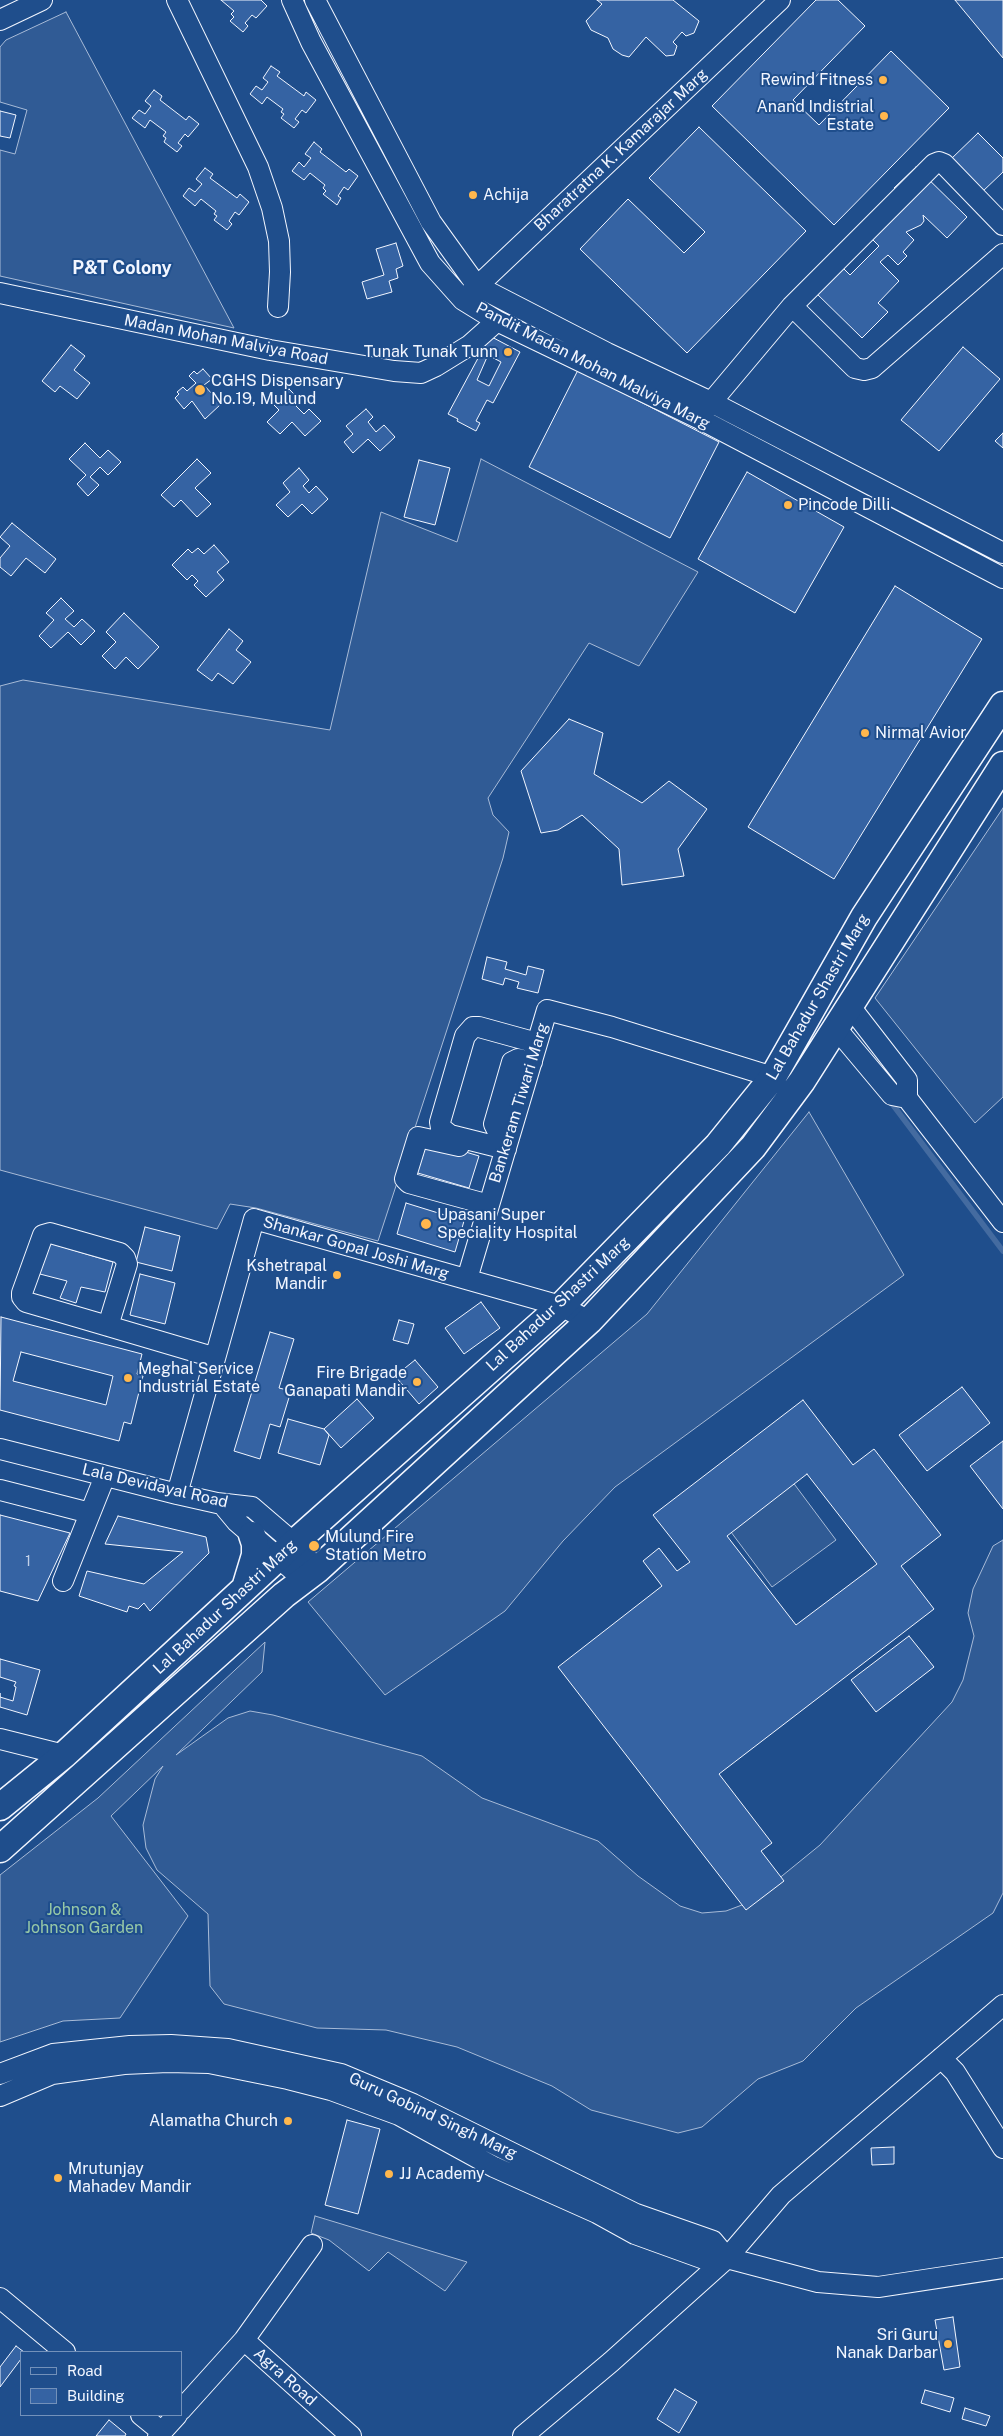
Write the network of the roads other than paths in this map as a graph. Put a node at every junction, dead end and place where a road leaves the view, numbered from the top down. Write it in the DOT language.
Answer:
graph roads {
  1 [pos="42,0"];
  2 [pos="177,0"];
  3 [pos="292,0"];
  4 [pos="315,0"];
  5 [pos="780,0"];
  6 [pos="0,20"];
  7 [pos="1003,225"];
  8 [pos="1003,254"];
  9 [pos="0,293"];
  10 [pos="470,293"];
  11 [pos="792,306"];
  12 [pos="278,307"];
  13 [pos="497,321"];
  14 [pos="716,396"];
  15 [pos="698,418"];
  16 [pos="782,439"];
  17 [pos="771,457"];
  18 [pos="1003,553"];
  19 [pos="1003,578"];
  20 [pos="1003,706"];
  21 [pos="1003,765"];
  22 [pos="849,1005"];
  23 [pos="835,1027"];
  24 [pos="531,1052"];
  25 [pos="773,1077"];
  26 [pos="907,1098"];
  27 [pos="503,1146"];
  28 [pos="994,1201"];
  29 [pos="486,1204"];
  30 [pos="1003,1222"];
  31 [pos="467,1279"];
  32 [pos="561,1306"];
  33 [pos="589,1321"];
  34 [pos="108,1326"];
  35 [pos="213,1357"];
  36 [pos="0,1449"];
  37 [pos="105,1476"];
  38 [pos="0,1490"];
  39 [pos="177,1494"];
  40 [pos="222,1504"];
  41 [pos="90,1513"];
  42 [pos="252,1535"];
  43 [pos="286,1551"];
  44 [pos="310,1575"];
  45 [pos="62,1581"];
  46 [pos="244,1589"];
  47 [pos="0,1739"];
  48 [pos="64,1755"];
  49 [pos="0,1807"];
  50 [pos="0,1848"];
  51 [pos="1003,2005"];
  52 [pos="941,2058"];
  53 [pos="5,2072"];
  54 [pos="19,2087"];
  55 [pos="0,2096"];
  56 [pos="1003,2148"];
  57 [pos="636,2224"];
  58 [pos="312,2245"];
  59 [pos="717,2259"];
  60 [pos="1003,2268"];
  61 [pos="0,2298"];
  62 [pos="244,2340"];
  63 [pos="64,2351"];
  64 [pos="182,2409"];
  65 [pos="142,2416"];
  66 [pos="176,2416"];
  67 [pos="160,2434"];
  68 [pos="351,2436"];
  69 [pos="523,2436"];
  1 -- 6 [label="street"];
  2 -- 12 [label="street"];
  3 -- 10 [label="street, Pandit Madan Mohan Malviya Marg"];
  4 -- 10 [label="street, Pandit Madan Mohan Malviya Marg"];
  5 -- 10 [label="street, Bharatratna K. Kamarajar Marg"];
  7 -- 11 [label="street"];
  8 -- 11 [label="street"];
  9 -- 13 [label="street, Madan Mohan Malviya Road"];
  10 -- 13 [label="street, Pandit Madan Mohan Malviya Marg"];
  10 -- 14 [label="street, Pandit Madan Mohan Malviya Marg"];
  11 -- 14 [label="street"];
  13 -- 15 [label="street, Pandit Madan Mohan Malviya Marg"];
  14 -- 15 [label="street"];
  14 -- 16 [label="street, Pandit Madan Mohan Malviya Marg"];
  15 -- 17 [label="street, Pandit Madan Mohan Malviya Marg"];
  16 -- 17 [label="street"];
  16 -- 18 [label="street, Pandit Madan Mohan Malviya Marg"];
  17 -- 19 [label="street, Pandit Madan Mohan Malviya Marg"];
  20 -- 25 [label="main road, Lal Bahadur Shastri Marg"];
  21 -- 22 [label="main road, Lal Bahadur Shastri Marg"];
  22 -- 23 [label="main road, Lal Bahadur Shastri Marg"];
  22 -- 26 [label="street"];
  23 -- 26 [label="street"];
  23 -- 33 [label="main road, Lal Bahadur Shastri Marg"];
  24 -- 25 [label="street, Bankeram Tiwari Marg"];
  24 -- 27 [label="street, Bankeram Tiwari Marg"];
  24 -- 27 [label="street"];
  25 -- 32 [label="main road, Lal Bahadur Shastri Marg"];
  26 -- 28 [label="street"];
  27 -- 29 [label="street, Bankeram Tiwari Marg"];
  27 -- 29 [label="street"];
  28 -- 30 [label="street"];
  29 -- 31 [label="street, Bankeram Tiwari Marg"];
  31 -- 32 [label="street, Shankar Gopal Joshi Marg"];
  31 -- 35 [label="street, Shankar Gopal Joshi Marg"];
  32 -- 33 [label="street, Shankar Gopal Joshi Marg"];
  32 -- 43 [label="main road, Lal Bahadur Shastri Marg"];
  33 -- 44 [label="main road, Lal Bahadur Shastri Marg"];
  34 -- 34 [label="street"];
  34 -- 35 [label="street"];
  35 -- 39 [label="street, Shankar Gopal Joshi Marg"];
  36 -- 37 [label="street, Lala Devidayal Road"];
  37 -- 39 [label="street, Lala Devidayal Road"];
  37 -- 41 [label="street"];
  38 -- 41 [label="street"];
  39 -- 40 [label="street, Lala Devidayal Road"];
  40 -- 42 [label="street"];
  40 -- 43 [label="street, Lala Devidayal Road"];
  41 -- 45 [label="street"];
  42 -- 43 [label="street"];
  42 -- 46 [label="main road"];
  43 -- 44 [label="street, Lala Devidayal Road"];
  43 -- 46 [label="main road, Lal Bahadur Shastri Marg"];
  44 -- 50 [label="main road, Lal Bahadur Shastri Marg"];
  46 -- 48 [label="main road, Lal Bahadur Shastri Marg"];
  47 -- 48 [label="street"];
  48 -- 49 [label="main road, Lal Bahadur Shastri Marg"];
  51 -- 52 [label="street"];
  52 -- 56 [label="street"];
  52 -- 59 [label="street"];
  53 -- 54 [label="street"];
  53 -- 57 [label="street, Guru Gobind Singh Marg"];
  54 -- 55 [label="street, Guru Gobind Singh Marg"];
  54 -- 57 [label="street, Guru Gobind Singh Marg"];
  57 -- 59 [label="street, Guru Gobind Singh Marg"];
  57 -- 59 [label="street, Guru Gobind Singh Marg"];
  58 -- 62 [label="street"];
  59 -- 60 [label="street, Guru Gobind Singh Marg"];
  59 -- 69 [label="street"];
  61 -- 63 [label="street"];
  62 -- 64 [label="street, Agra Road"];
  62 -- 68 [label="street, Agra Road"];
  65 -- 67 [label="street"];
  66 -- 67 [label="street"];
}
